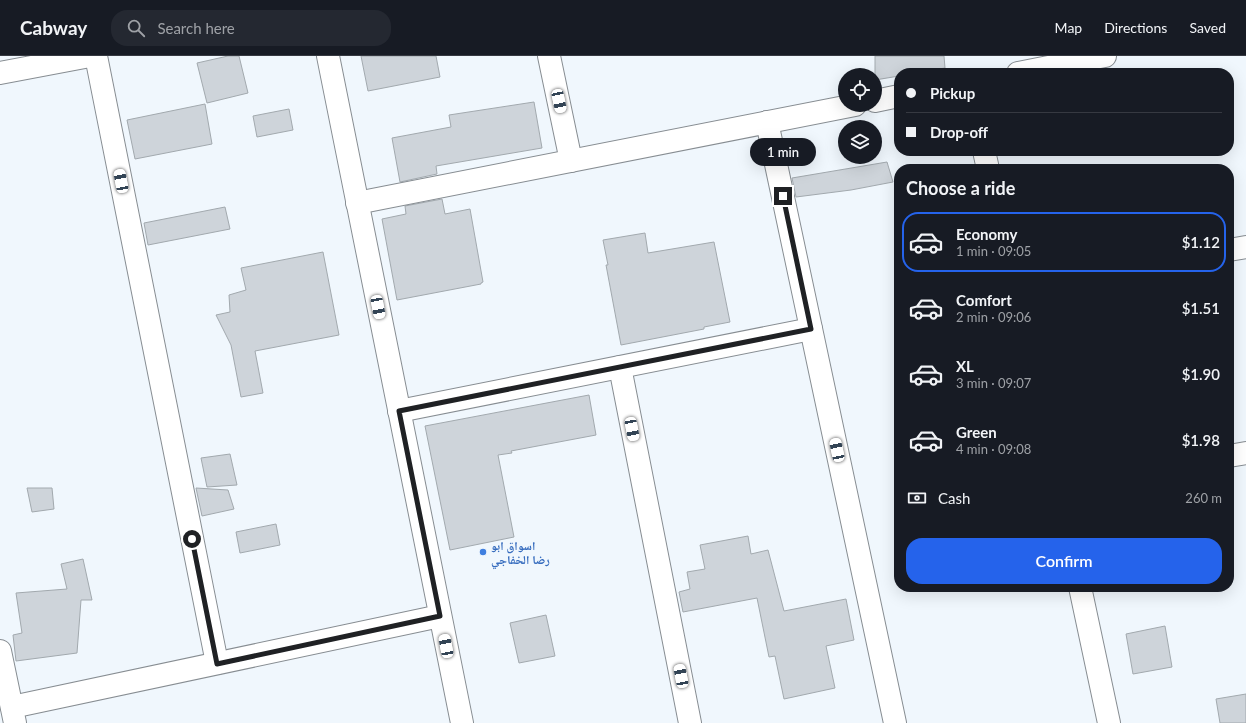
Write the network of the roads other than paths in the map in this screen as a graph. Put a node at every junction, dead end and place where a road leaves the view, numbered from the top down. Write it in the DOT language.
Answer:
graph roads {
  1 [pos="90,56"];
  2 [pos="96,56"];
  3 [pos="328,56"];
  4 [pos="549,56"];
  5 [pos="1104,56"];
  6 [pos="1043,68"];
  7 [pos="0,73"];
  8 [pos="894,97"];
  9 [pos="882,100"];
  10 [pos="838,108"];
  11 [pos="767,122"];
  12 [pos="571,161"];
  13 [pos="357,203"];
  14 [pos="1246,247"];
  15 [pos="1234,249"];
  16 [pos="811,329"];
  17 [pos="620,367"];
  18 [pos="399,411"];
  19 [pos="1246,453"];
  20 [pos="1234,455"];
  21 [pos="1081,592"];
  22 [pos="440,616"];
  23 [pos="0,650"];
  24 [pos="217,664"];
  25 [pos="14,715"];
  26 [pos="462,723"];
  27 [pos="690,723"];
  28 [pos="895,723"];
  29 [pos="1109,723"];
  1 -- 7 [label="street"];
  2 -- 24 [label="street"];
  3 -- 13 [label="street"];
  4 -- 12 [label="street"];
  5 -- 6 [label="street"];
  8 -- 9 [label="street"];
  10 -- 11 [label="street"];
  11 -- 12 [label="street"];
  11 -- 16 [label="street"];
  12 -- 13 [label="street"];
  13 -- 18 [label="street"];
  14 -- 15 [label="street"];
  16 -- 17 [label="street"];
  16 -- 28 [label="street"];
  17 -- 18 [label="street"];
  17 -- 27 [label="street"];
  18 -- 22 [label="street"];
  19 -- 20 [label="street"];
  21 -- 29 [label="street"];
  22 -- 24 [label="street"];
  22 -- 26 [label="street"];
  23 -- 25 [label="street"];
  24 -- 25 [label="street"];
}
